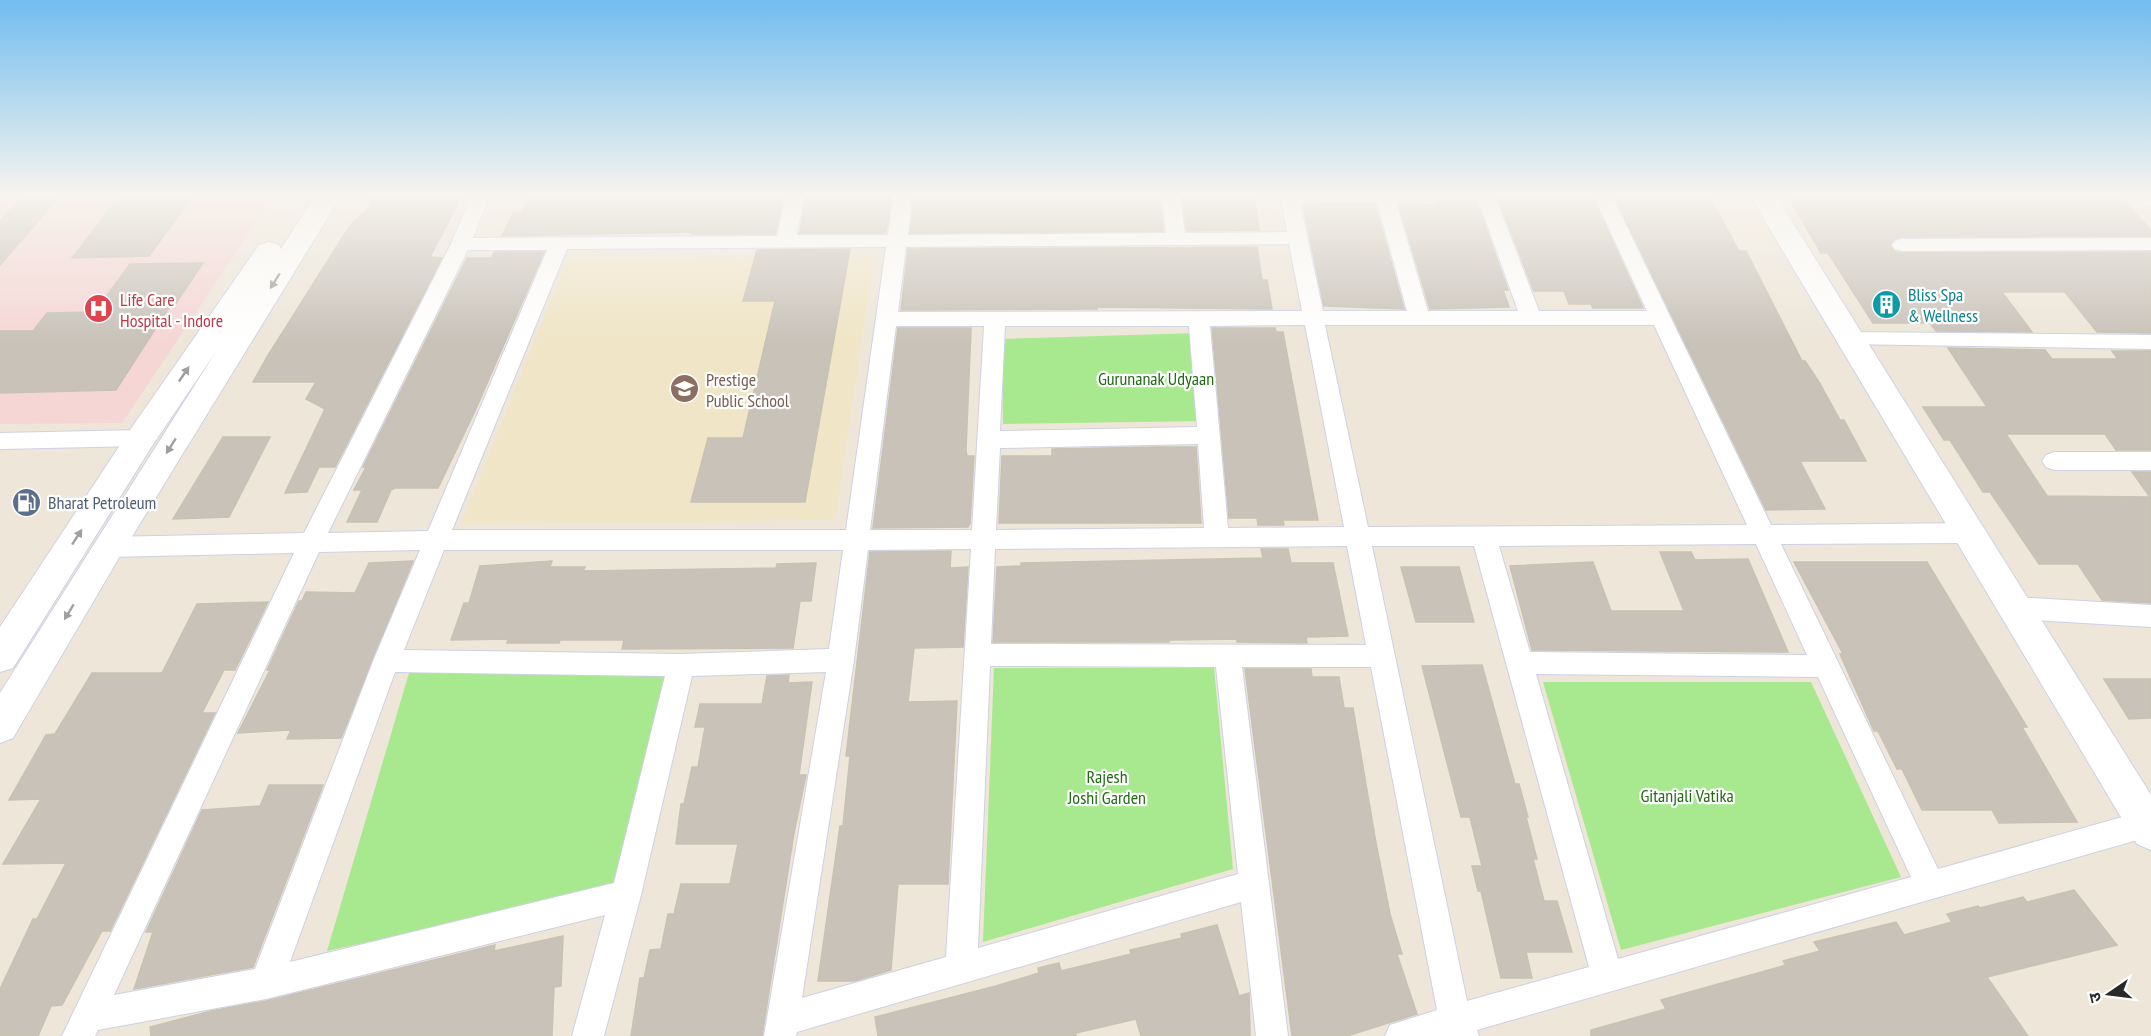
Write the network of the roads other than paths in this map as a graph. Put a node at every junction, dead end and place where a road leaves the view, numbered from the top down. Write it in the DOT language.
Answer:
graph roads {
  1 [pos="273,244"];
  2 [pos="298,244"];
  3 [pos="461,244"];
  4 [pos="559,244"];
  5 [pos="896,244"];
  6 [pos="1298,244"];
  7 [pos="1399,244"];
  8 [pos="1503,244"];
  9 [pos="1626,244"];
  10 [pos="1792,244"];
  11 [pos="2065,244"];
  12 [pos="1902,245"];
  13 [pos="1313,318"];
  14 [pos="1531,318"];
  15 [pos="1661,318"];
  16 [pos="886,319"];
  17 [pos="995,319"];
  18 [pos="1199,319"];
  19 [pos="1420,320"];
  20 [pos="1850,339"];
  21 [pos="2151,342"];
  22 [pos="1209,435"];
  23 [pos="141,438"];
  24 [pos="989,440"];
  25 [pos="0,441"];
  26 [pos="2054,460"];
  27 [pos="2151,461"];
  28 [pos="1969,533"];
  29 [pos="1763,535"];
  30 [pos="1484,536"];
  31 [pos="1358,537"];
  32 [pos="1217,538"];
  33 [pos="984,539"];
  34 [pos="436,540"];
  35 [pos="857,540"];
  36 [pos="312,541"];
  37 [pos="108,548"];
  38 [pos="2014,608"];
  39 [pos="2151,616"];
  40 [pos="977,655"];
  41 [pos="1228,656"];
  42 [pos="1382,656"];
  43 [pos="0,657"];
  44 [pos="841,660"];
  45 [pos="386,661"];
  46 [pos="1520,663"];
  47 [pos="681,665"];
  48 [pos="1825,666"];
  49 [pos="0,726"];
  50 [pos="2149,827"];
  51 [pos="1255,884"];
  52 [pos="1930,885"];
  53 [pos="626,895"];
  54 [pos="961,968"];
  55 [pos="1608,977"];
  56 [pos="266,983"];
  57 [pos="82,1026"];
  58 [pos="781,1028"];
  59 [pos="1459,1028"];
  60 [pos="588,1036"];
  61 [pos="1272,1036"];
  62 [pos="1401,1036"];
  23 -- 1 [label="main road, one-way"];
  2 -- 37 [label="main road, one-way"];
  3 -- 36 [label="street"];
  4 -- 34 [label="street"];
  5 -- 16 [label="street"];
  6 -- 13 [label="street"];
  7 -- 19 [label="street"];
  8 -- 14 [label="street"];
  9 -- 15 [label="street"];
  10 -- 20 [label="main road"];
  11 -- 12 [label="street"];
  13 -- 18 [label="street"];
  13 -- 19 [label="street"];
  13 -- 31 [label="street"];
  14 -- 15 [label="street"];
  14 -- 19 [label="street"];
  15 -- 29 [label="street"];
  16 -- 17 [label="street"];
  16 -- 35 [label="street"];
  17 -- 18 [label="street"];
  17 -- 24 [label="street"];
  18 -- 22 [label="street"];
  20 -- 21 [label="street"];
  20 -- 28 [label="main road"];
  22 -- 24 [label="street"];
  22 -- 32 [label="street"];
  23 -- 25 [label="street"];
  43 -- 23 [label="main road, one-way"];
  24 -- 33 [label="street"];
  26 -- 27 [label="street"];
  28 -- 29 [label="street"];
  28 -- 38 [label="main road"];
  29 -- 30 [label="street"];
  29 -- 48 [label="street"];
  30 -- 31 [label="street"];
  30 -- 46 [label="street"];
  31 -- 32 [label="street"];
  31 -- 42 [label="street"];
  32 -- 33 [label="street"];
  33 -- 35 [label="street"];
  33 -- 40 [label="street"];
  34 -- 35 [label="street"];
  34 -- 36 [label="street"];
  34 -- 45 [label="street"];
  35 -- 44 [label="street"];
  36 -- 37 [label="street"];
  36 -- 57 [label="street"];
  37 -- 49 [label="main road, one-way"];
  38 -- 39 [label="street"];
  38 -- 50 [label="main road"];
  40 -- 41 [label="street"];
  40 -- 54 [label="street"];
  41 -- 42 [label="street"];
  41 -- 51 [label="street"];
  42 -- 59 [label="street"];
  44 -- 47 [label="street"];
  44 -- 58 [label="street"];
  45 -- 47 [label="street"];
  45 -- 56 [label="street"];
  46 -- 48 [label="street"];
  46 -- 55 [label="street"];
  47 -- 53 [label="street"];
  48 -- 52 [label="street"];
  50 -- 52 [label="street"];
  51 -- 54 [label="street"];
  51 -- 61 [label="street"];
  52 -- 55 [label="street"];
  53 -- 56 [label="street"];
  53 -- 60 [label="street"];
  54 -- 58 [label="street"];
  55 -- 59 [label="street"];
  56 -- 57 [label="street"];
  59 -- 62 [label="street"];
}
